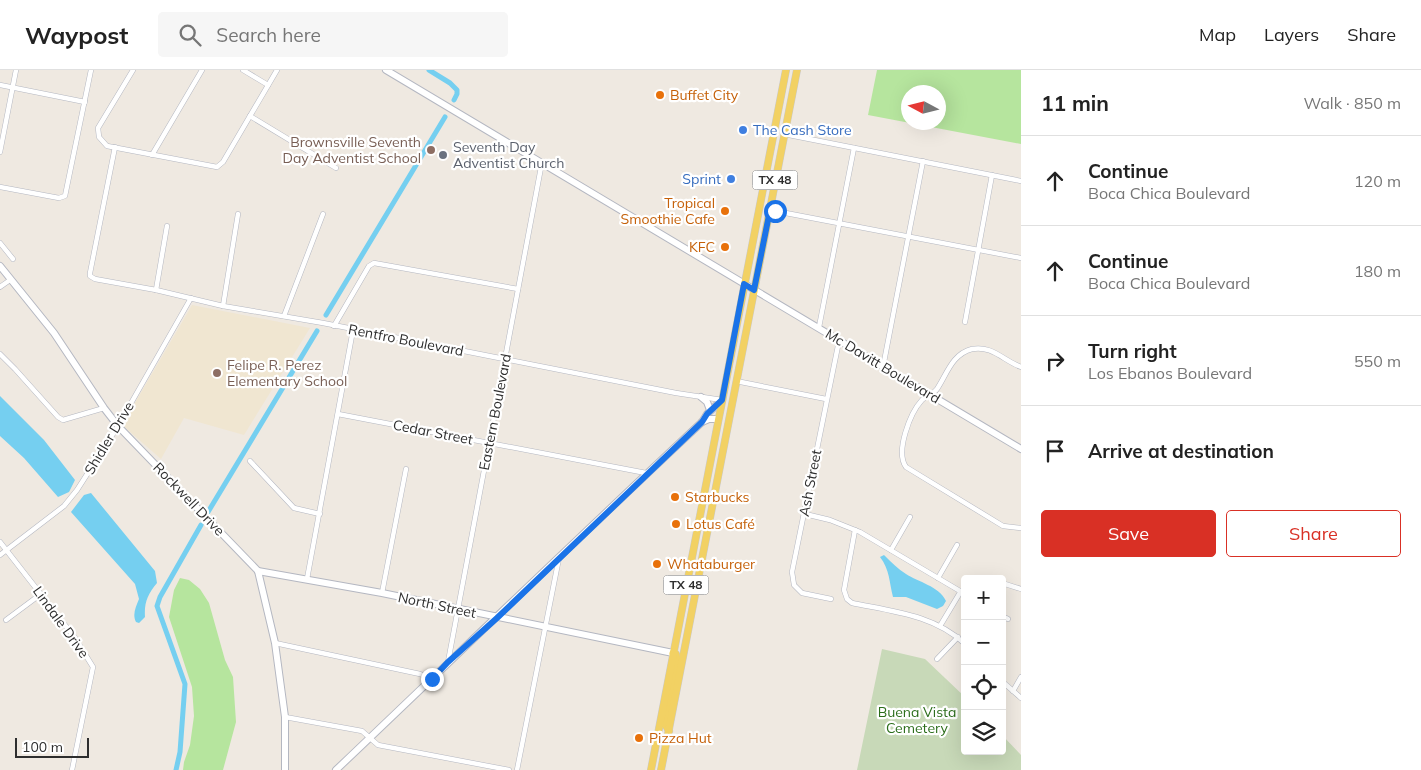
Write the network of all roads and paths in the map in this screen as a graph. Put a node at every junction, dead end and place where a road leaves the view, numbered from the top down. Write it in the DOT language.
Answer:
graph roads {
  1 [pos="16,70"];
  2 [pos="92,70"];
  3 [pos="133,70"];
  4 [pos="202,70"];
  5 [pos="243,70"];
  6 [pos="277,70"];
  7 [pos="386,70"];
  8 [pos="786,70"];
  9 [pos="797,70"];
  10 [pos="0,85"];
  11 [pos="268,85"];
  12 [pos="12,88"];
  13 [pos="85,102"];
  14 [pos="250,116"];
  15 [pos="784,134"];
  16 [pos="115,147"];
  17 [pos="854,148"];
  18 [pos="0,152"];
  19 [pos="152,155"];
  20 [pos="923,161"];
  21 [pos="542,162"];
  22 [pos="336,168"];
  23 [pos="992,175"];
  24 [pos="1021,181"];
  25 [pos="0,186"];
  26 [pos="770,210"];
  27 [pos="238,214"];
  28 [pos="323,214"];
  29 [pos="840,223"];
  30 [pos="167,226"];
  31 [pos="909,236"];
  32 [pos="0,243"];
  33 [pos="979,250"];
  34 [pos="1021,258"];
  35 [pos="13,259"];
  36 [pos="0,266"];
  37 [pos="10,280"];
  38 [pos="744,284"];
  39 [pos="0,287"];
  40 [pos="518,289"];
  41 [pos="156,290"];
  42 [pos="754,290"];
  43 [pos="191,298"];
  44 [pos="223,306"];
  45 [pos="284,316"];
  46 [pos="965,322"];
  47 [pos="334,326"];
  48 [pos="819,327"];
  49 [pos="353,330"];
  50 [pos="839,341"];
  51 [pos="0,354"];
  52 [pos="505,359"];
  53 [pos="1021,367"];
  54 [pos="883,368"];
  55 [pos="736,381"];
  56 [pos="931,395"];
  57 [pos="701,397"];
  58 [pos="826,399"];
  59 [pos="722,400"];
  60 [pos="104,408"];
  61 [pos="710,410"];
  62 [pos="338,414"];
  63 [pos="718,419"];
  64 [pos="702,422"];
  65 [pos="118,426"];
  66 [pos="489,443"];
  67 [pos="1021,449"];
  68 [pos="250,462"];
  69 [pos="406,469"];
  70 [pos="646,473"];
  71 [pos="320,514"];
  72 [pos="805,514"];
  73 [pos="910,517"];
  74 [pos="1021,528"];
  75 [pos="855,530"];
  76 [pos="0,542"];
  77 [pos="957,545"];
  78 [pos="6,550"];
  79 [pos="890,550"];
  80 [pos="0,555"];
  81 [pos="559,558"];
  82 [pos="689,569"];
  83 [pos="258,570"];
  84 [pos="938,578"];
  85 [pos="307,579"];
  86 [pos="1006,584"];
  87 [pos="1021,588"];
  88 [pos="961,591"];
  89 [pos="382,593"];
  90 [pos="41,594"];
  91 [pos="961,595"];
  92 [pos="831,599"];
  93 [pos="458,609"];
  94 [pos="497,618"];
  95 [pos="6,620"];
  96 [pos="546,626"];
  97 [pos="940,626"];
  98 [pos="958,637"];
  99 [pos="961,640"];
  100 [pos="275,643"];
  101 [pos="685,649"];
  102 [pos="673,653"];
  103 [pos="937,659"];
  104 [pos="448,662"];
  105 [pos="1021,678"];
  106 [pos="432,679"];
  107 [pos="1006,685"];
  108 [pos="1013,691"];
  109 [pos="1021,698"];
  110 [pos="285,717"];
  111 [pos="669,732"];
  112 [pos="369,739"];
  113 [pos="72,770"];
  114 [pos="285,770"];
  115 [pos="336,770"];
  116 [pos="509,770"];
  117 [pos="517,770"];
  118 [pos="651,770"];
  119 [pos="662,770"];
  1 -- 12 [label="street"];
  2 -- 13 [label="street"];
  3 -- 16 [label="street"];
  4 -- 19 [label="street"];
  5 -- 11 [label="street"];
  6 -- 11 [label="street"];
  7 -- 21 [label="street, Mc Davitt Boulevard"];
  8 -- 38 [label="main road, TX 48"];
  9 -- 15 [label="main road, TX 48"];
  10 -- 12 [label="street"];
  11 -- 14 [label="street"];
  12 -- 13 [label="street"];
  12 -- 18 [label="street"];
  13 -- 25 [label="street"];
  14 -- 19 [label="street"];
  14 -- 22 [label="street"];
  15 -- 17 [label="street"];
  15 -- 26 [label="main road, TX 48"];
  16 -- 19 [label="street"];
  16 -- 41 [label="street, Rentfro Boulevard"];
  17 -- 20 [label="street"];
  17 -- 29 [label="street"];
  20 -- 23 [label="street"];
  20 -- 31 [label="street"];
  21 -- 38 [label="street, Mc Davitt Boulevard"];
  21 -- 40 [label="street, Eastern Boulevard"];
  23 -- 24 [label="street"];
  23 -- 33 [label="street"];
  26 -- 29 [label="street"];
  26 -- 42 [label="main road, TX 48"];
  27 -- 44 [label="street"];
  28 -- 45 [label="street"];
  29 -- 31 [label="street"];
  29 -- 48 [label="street"];
  30 -- 41 [label="street"];
  31 -- 33 [label="street"];
  31 -- 54 [label="street"];
  32 -- 35 [label="street"];
  33 -- 34 [label="street"];
  33 -- 46 [label="street"];
  36 -- 37 [label="street, Rockwell Drive"];
  37 -- 39 [label="street"];
  37 -- 60 [label="street, Rockwell Drive"];
  38 -- 42 [label="street, Mc Davitt Boulevard"];
  38 -- 59 [label="main road, TX 48"];
  40 -- 47 [label="street"];
  40 -- 52 [label="street, Eastern Boulevard"];
  41 -- 43 [label="street, Rentfro Boulevard"];
  42 -- 48 [label="street, Mc Davitt Boulevard"];
  42 -- 55 [label="main road, TX 48"];
  43 -- 44 [label="street, Rentfro Boulevard"];
  43 -- 65 [label="street, Shidler Drive"];
  44 -- 45 [label="street, Rentfro Boulevard"];
  45 -- 47 [label="street, Rentfro Boulevard"];
  47 -- 49 [label="street, Rentfro Boulevard"];
  48 -- 50 [label="street, Mc Davitt Boulevard"];
  49 -- 52 [label="street, Rentfro Boulevard"];
  49 -- 62 [label="street"];
  50 -- 54 [label="street, Mc Davitt Boulevard"];
  50 -- 58 [label="street, Ash Street"];
  51 -- 60 [label="street"];
  52 -- 57 [label="street, Rentfro Boulevard"];
  52 -- 66 [label="street, Eastern Boulevard"];
  53 -- 56 [label="street"];
  54 -- 56 [label="street, Mc Davitt Boulevard"];
  55 -- 58 [label="street"];
  55 -- 101 [label="main road, TX 48"];
  56 -- 67 [label="street, Mc Davitt Boulevard"];
  56 -- 74 [label="street"];
  57 -- 59 [label="street, Rentfro Boulevard"];
  57 -- 61 [label="street"];
  58 -- 72 [label="street, Ash Street"];
  59 -- 61 [label="street"];
  59 -- 63 [label="main road, TX 48"];
  60 -- 65 [label="street, Rockwell Drive"];
  61 -- 64 [label="street"];
  62 -- 66 [label="street, Cedar Street"];
  62 -- 71 [label="street"];
  63 -- 64 [label="street"];
  63 -- 82 [label="main road, TX 48"];
  64 -- 70 [label="street"];
  65 -- 78 [label="street, Shidler Drive"];
  65 -- 83 [label="street, Rockwell Drive"];
  66 -- 70 [label="street, Cedar Street"];
  66 -- 93 [label="street, Eastern Boulevard"];
  68 -- 71 [label="street"];
  69 -- 89 [label="street"];
  70 -- 81 [label="street"];
  71 -- 85 [label="street"];
  72 -- 75 [label="street"];
  72 -- 92 [label="street, Ash Street"];
  73 -- 79 [label="street"];
  75 -- 79 [label="street"];
  75 -- 97 [label="street"];
  76 -- 78 [label="street, Lindale Drive"];
  77 -- 84 [label="street"];
  78 -- 80 [label="street, Shidler Drive"];
  78 -- 90 [label="street, Lindale Drive"];
  79 -- 84 [label="street"];
  81 -- 94 [label="street"];
  81 -- 96 [label="street"];
  82 -- 101 [label="main road"];
  82 -- 102 [label="main road, TX 48"];
  83 -- 85 [label="street, North Street"];
  83 -- 100 [label="street"];
  84 -- 88 [label="street"];
  85 -- 89 [label="street, North Street"];
  86 -- 87 [label="street"];
  89 -- 93 [label="street, North Street"];
  90 -- 95 [label="street"];
  90 -- 113 [label="street, Lindale Drive"];
  91 -- 97 [label="street"];
  93 -- 94 [label="street, North Street"];
  93 -- 104 [label="street, Eastern Boulevard"];
  94 -- 96 [label="street, North Street"];
  94 -- 104 [label="street"];
  96 -- 102 [label="street, North Street"];
  96 -- 117 [label="street"];
  97 -- 98 [label="street"];
  98 -- 99 [label="street"];
  98 -- 103 [label="street"];
  100 -- 106 [label="street"];
  100 -- 110 [label="street"];
  101 -- 111 [label="main road, TX 48"];
  102 -- 111 [label="main road"];
  102 -- 118 [label="main road, TX 48"];
  104 -- 106 [label="street"];
  105 -- 108 [label="street"];
  106 -- 112 [label="street"];
  107 -- 108 [label="street"];
  108 -- 109 [label="street"];
  110 -- 112 [label="street"];
  110 -- 114 [label="street"];
  111 -- 119 [label="main road, TX 48"];
  112 -- 115 [label="street"];
  112 -- 116 [label="street"];
}
